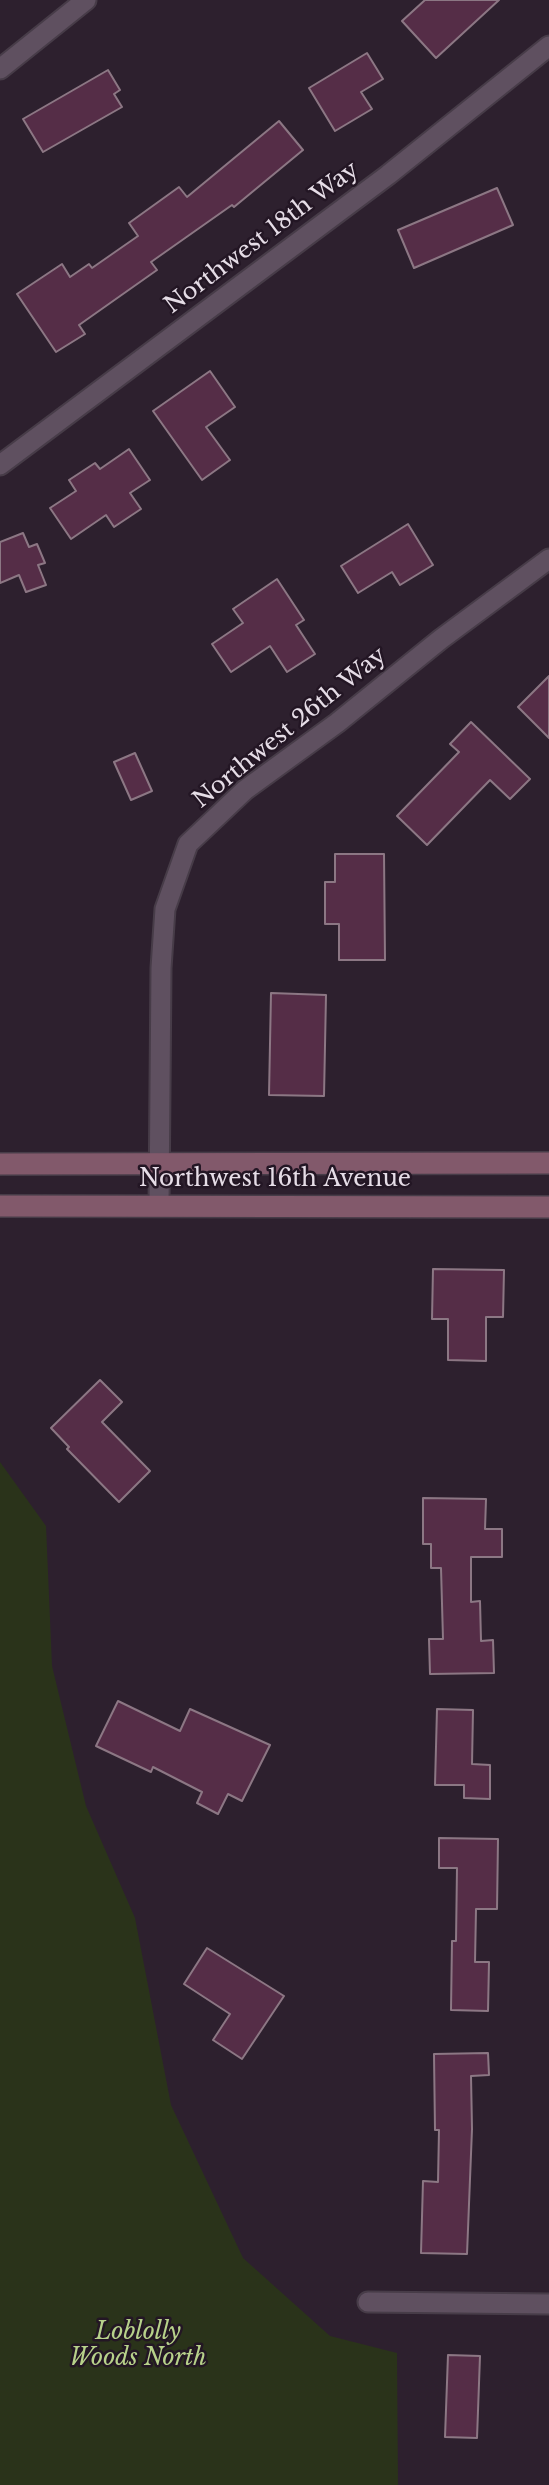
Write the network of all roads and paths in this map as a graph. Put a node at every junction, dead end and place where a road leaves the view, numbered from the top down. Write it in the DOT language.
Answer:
graph roads {
  1 [pos="86,0"];
  2 [pos="549,46"];
  3 [pos="0,69"];
  4 [pos="0,465"];
  5 [pos="549,559"];
  6 [pos="549,1163"];
  7 [pos="0,1164"];
  8 [pos="159,1164"];
  9 [pos="0,1206"];
  10 [pos="159,1206"];
  11 [pos="549,1206"];
  12 [pos="368,2302"];
  13 [pos="549,2304"];
  1 -- 3 [label="street"];
  2 -- 4 [label="street, Northwest 18th Way"];
  5 -- 8 [label="street, Northwest 26th Way"];
  6 -- 8 [label="main road, Northwest 16th Avenue"];
  7 -- 8 [label="main road, Northwest 16th Avenue"];
  8 -- 10 [label="street, Northwest 26th Way"];
  9 -- 10 [label="main road, Northwest 16th Avenue"];
  10 -- 11 [label="main road, Northwest 16th Avenue"];
  12 -- 13 [label="street"];
}
